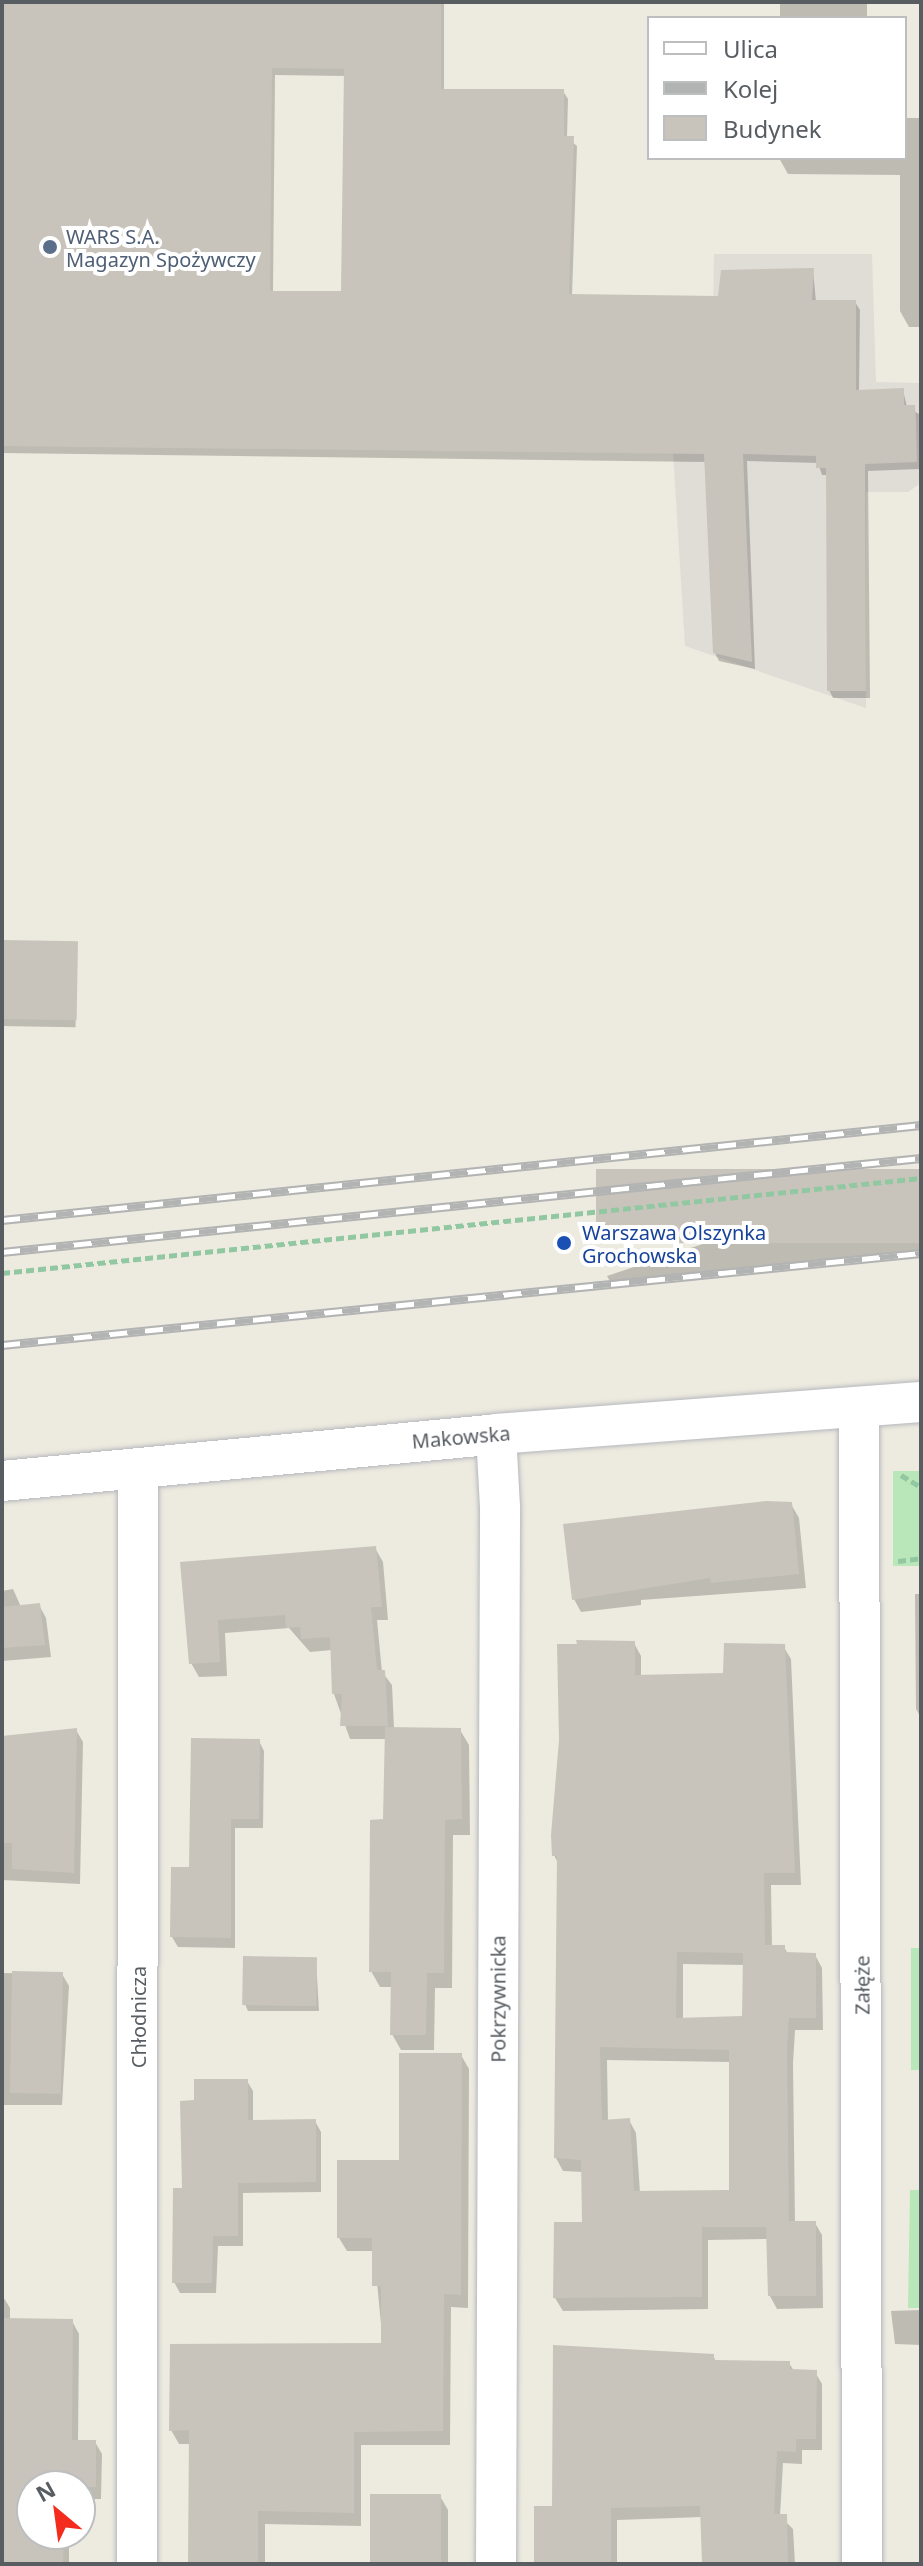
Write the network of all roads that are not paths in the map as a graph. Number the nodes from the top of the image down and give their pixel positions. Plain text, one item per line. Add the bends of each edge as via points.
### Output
1 (921, 1402) edge
2 (859, 1407) junction
3 (496, 1434) junction
4 (138, 1469) junction
5 (2, 1481) edge
6 (137, 2564) edge
7 (496, 2564) edge
8 (862, 2564) edge

1 - 2 street, Makowska
2 - 3 street, Makowska
2 - 8 street, Załęże
3 - 4 street, Makowska
3 - 7 street, Pokrzywnicka
4 - 5 street, Makowska
4 - 6 street, Chłodnicza

